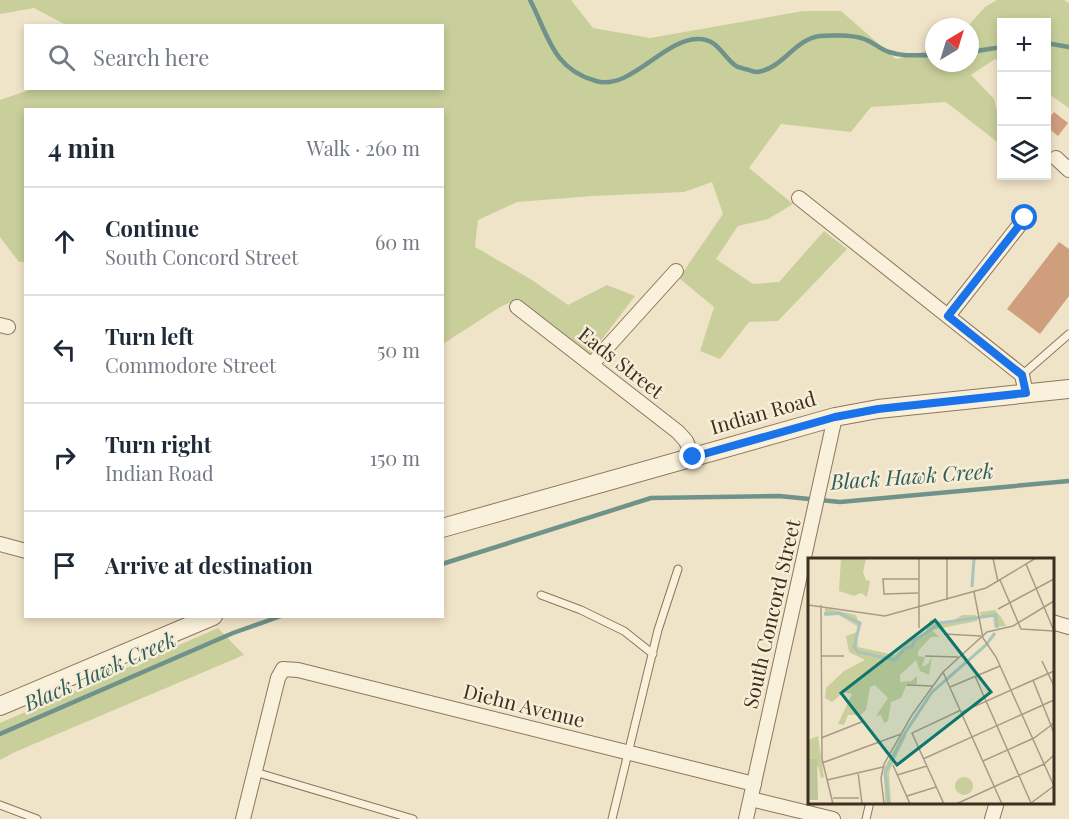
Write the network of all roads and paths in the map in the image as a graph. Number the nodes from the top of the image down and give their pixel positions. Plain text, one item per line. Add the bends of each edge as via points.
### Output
1 (1056, 158) dead end
2 (1069, 170) edge
3 (799, 198) dead end
4 (1025, 218) dead end
5 (676, 271) dead end
6 (517, 307) dead end
7 (948, 316) junction
8 (1069, 334) edge
9 (592, 364) junction
10 (1022, 375) junction
11 (1069, 389) edge
12 (1026, 393) junction
13 (835, 417) junction
14 (693, 457) junction
15 (444, 527) edge
16 (0, 544) edge
17 (24, 550) edge
18 (804, 556) junction
19 (811, 558) edge
20 (678, 569) dead end
21 (541, 595) dead end
22 (206, 618) edge
23 (1054, 622) edge
24 (1069, 627) edge
25 (652, 654) junction
26 (0, 706) edge
27 (628, 752) junction
28 (255, 772) junction
29 (754, 784) junction
30 (751, 799) junction
31 (870, 804) edge
32 (997, 804) edge
33 (0, 805) edge
34 (38, 819) edge
35 (243, 819) edge
36 (413, 819) edge
37 (612, 819) edge
38 (746, 819) edge
39 (833, 819) edge
40 (866, 819) edge
41 (993, 819) edge

1 - 2 street
3 - 7 street
4 - 7 street
5 - 9 street
6 - 9 street, Eads Street
7 - 10 street
8 - 10 lane
9 - 14 street, Eads Street via 678,432
10 - 12 street
11 - 12 street, Indian Road
12 - 13 street, Indian Road
13 - 14 street, Indian Road
13 - 18 street, South Concord Street
14 - 15 street, Indian Road
16 - 17 street
18 - 19 street
18 - 29 street, South Concord Street
20 - 25 lane
21 - 25 lane via 624,631
22 - 26 street
23 - 24 street
25 - 27 lane
27 - 28 street, Diehn Avenue via 284,669 278,678
27 - 29 street, Diehn Avenue
27 - 37 lane
28 - 35 street
28 - 36 lane
29 - 30 street, South Concord Street
30 - 38 street, South Concord Street
30 - 39 street
31 - 40 lane
32 - 41 street
33 - 34 lane

